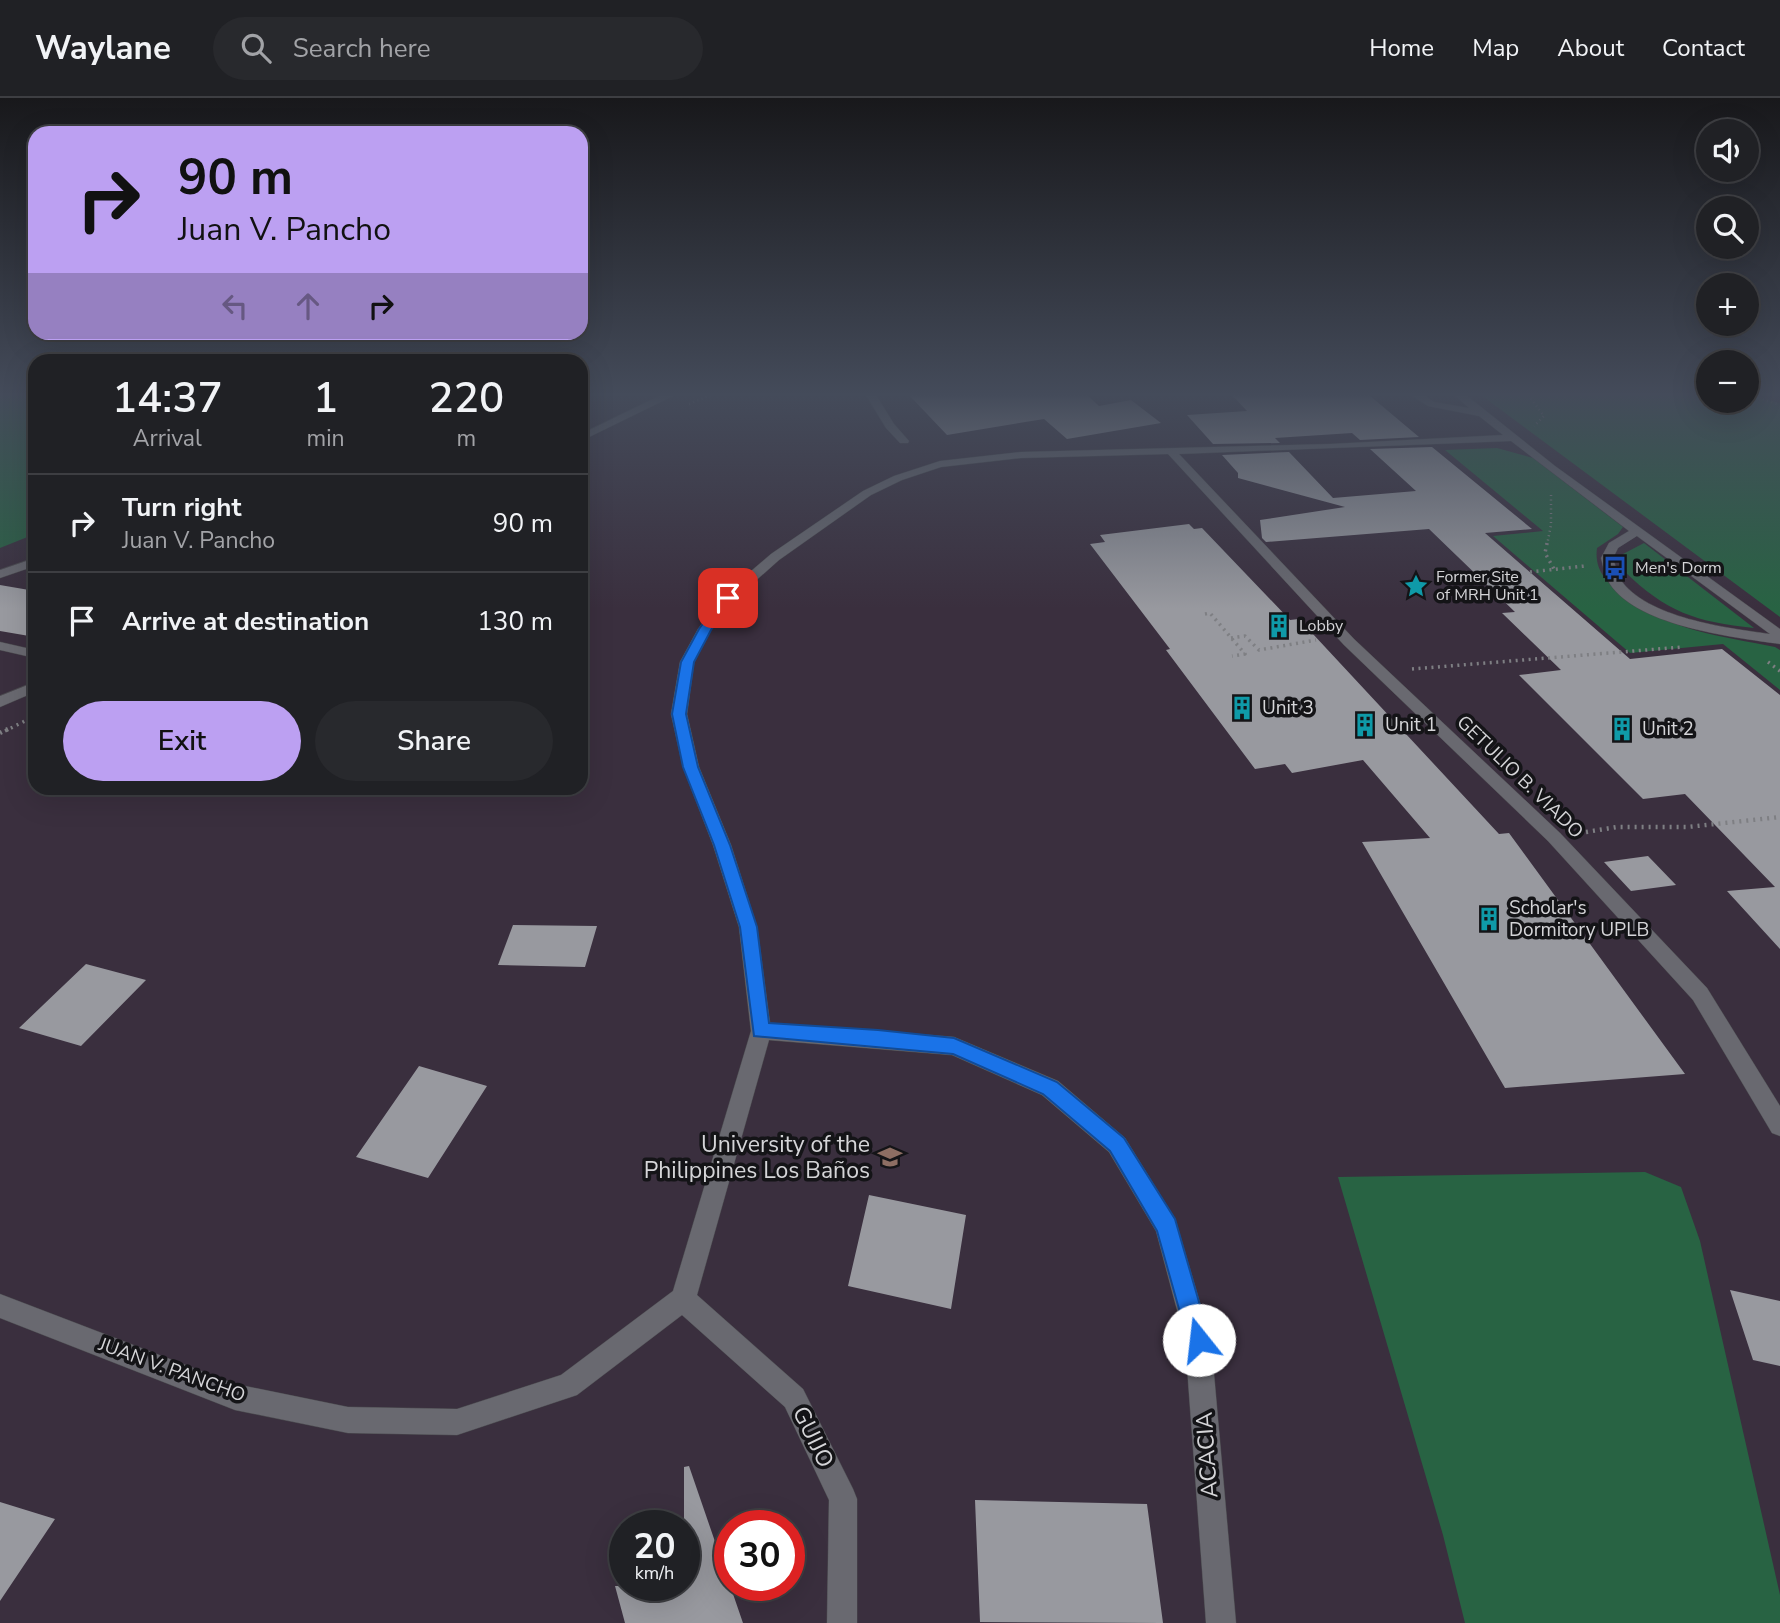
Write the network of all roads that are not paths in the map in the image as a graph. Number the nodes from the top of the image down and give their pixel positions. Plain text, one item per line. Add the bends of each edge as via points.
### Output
1 (934, 466) edge
2 (1184, 466) edge
3 (1549, 466) edge
4 (1639, 530) junction
5 (28, 564) edge
6 (0, 574) edge
7 (1780, 638) edge
8 (0, 646) edge
9 (28, 652) edge
10 (28, 689) edge
11 (0, 702) edge
12 (761, 1031) junction
13 (1780, 1125) edge
14 (683, 1299) junction
15 (0, 1306) edge
16 (842, 1623) edge
17 (1221, 1623) edge

1 - 12 street via 867,493 775,557 728,598 687,662 679,714 691,767 748,927
2 - 13 street, GETULIO B. VIADO via 1380,671 1554,837 1700,994
3 - 4 street
4 - 7 street
4 - 7 street via 1609,552 1607,564 1619,586 1651,608 1695,624
5 - 6 street
8 - 9 street
10 - 11 street
12 - 14 street
12 - 17 street, ACACIA via 954,1046 1050,1088 1117,1145 1167,1227 1199,1340
14 - 15 street, JUAN V. PANCHO via 568,1386 457,1422 348,1420 235,1397
14 - 16 street, GUIJO via 794,1398 843,1499

